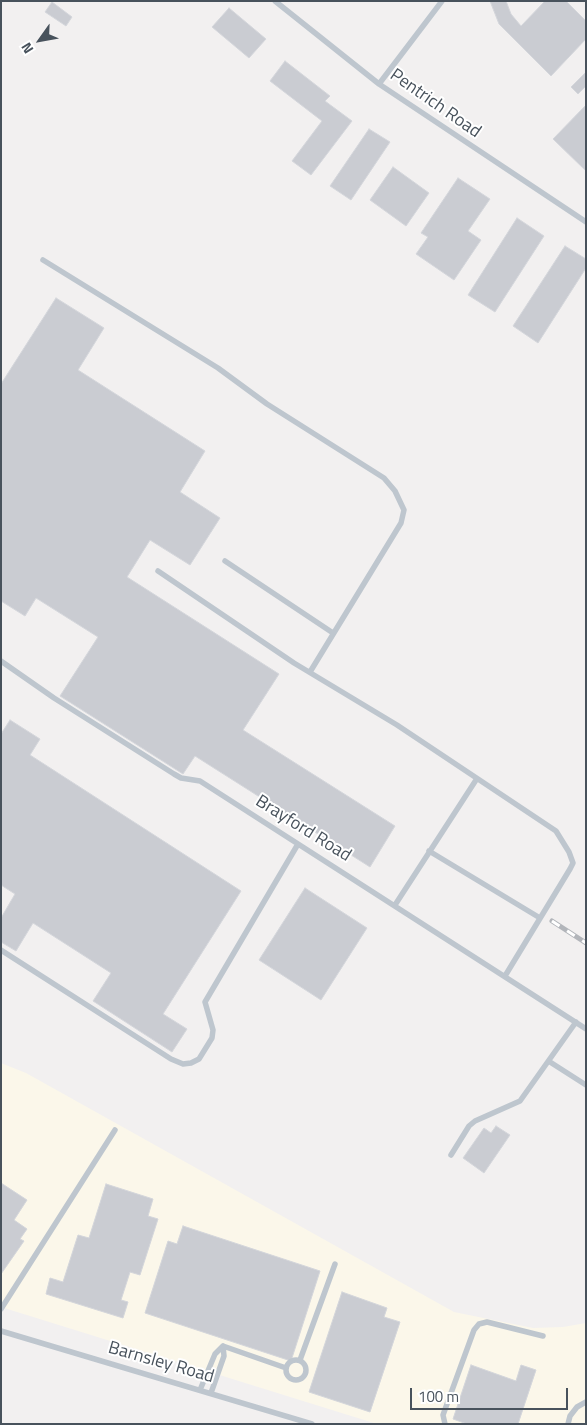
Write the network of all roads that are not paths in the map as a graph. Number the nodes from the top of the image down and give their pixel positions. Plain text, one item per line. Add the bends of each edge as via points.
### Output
1 (275, 1) edge
2 (442, 1) edge
3 (379, 84) junction
4 (586, 222) edge
5 (43, 260) dead end
6 (225, 561) dead end
7 (158, 571) dead end
8 (333, 633) junction
9 (1, 661) edge
10 (310, 672) junction
11 (476, 780) junction
12 (298, 844) junction
13 (429, 851) junction
14 (395, 905) junction
15 (540, 918) junction
16 (1, 950) edge
17 (505, 976) junction
18 (576, 1022) junction
19 (586, 1029) edge
20 (550, 1062) junction
21 (586, 1085) edge
22 (115, 1130) dead end
23 (451, 1155) dead end
24 (335, 1264) dead end
25 (1, 1309) edge
26 (1, 1331) edge
27 (542, 1336) dead end
28 (223, 1346) junction
29 (300, 1360) junction
30 (286, 1368) junction
31 (200, 1390) junction
32 (211, 1393) junction
33 (586, 1402) edge
34 (312, 1424) edge
35 (445, 1424) edge
36 (568, 1424) edge

1 - 3 lane, Pentrich Road
2 - 3 lane
3 - 4 lane, Pentrich Road
5 - 8 lane via 218,368 390,485 402,504 404,516
6 - 8 lane
7 - 10 lane
8 - 10 lane
9 - 12 lane, Brayford Road via 174,774 200,781
10 - 11 lane via 397,725
11 - 13 lane
11 - 15 lane via 556,831 567,846 572,863 570,869
12 - 14 lane, Brayford Road
12 - 16 lane via 205,1002 213,1030 212,1038 199,1059 191,1063 183,1064 171,1059
13 - 14 lane
13 - 15 lane
14 - 17 lane, Brayford Road
15 - 17 lane
17 - 18 lane, Brayford Road
18 - 19 lane, Brayford Road
18 - 20 lane
20 - 21 lane
20 - 23 lane via 520,1101 469,1126
22 - 25 lane
24 - 29 lane
26 - 31 lane, Barnsley Road
27 - 35 lane via 487,1322 479,1324 443,1415
28 - 30 lane
28 - 31 lane via 215,1354
28 - 32 lane via 224,1356
29 - 30 lane via 291,1361
29 - 30 lane via 307,1370 301,1379 290,1378
31 - 32 lane, Barnsley Road
32 - 34 lane, Barnsley Road
33 - 36 lane via 577,1407

